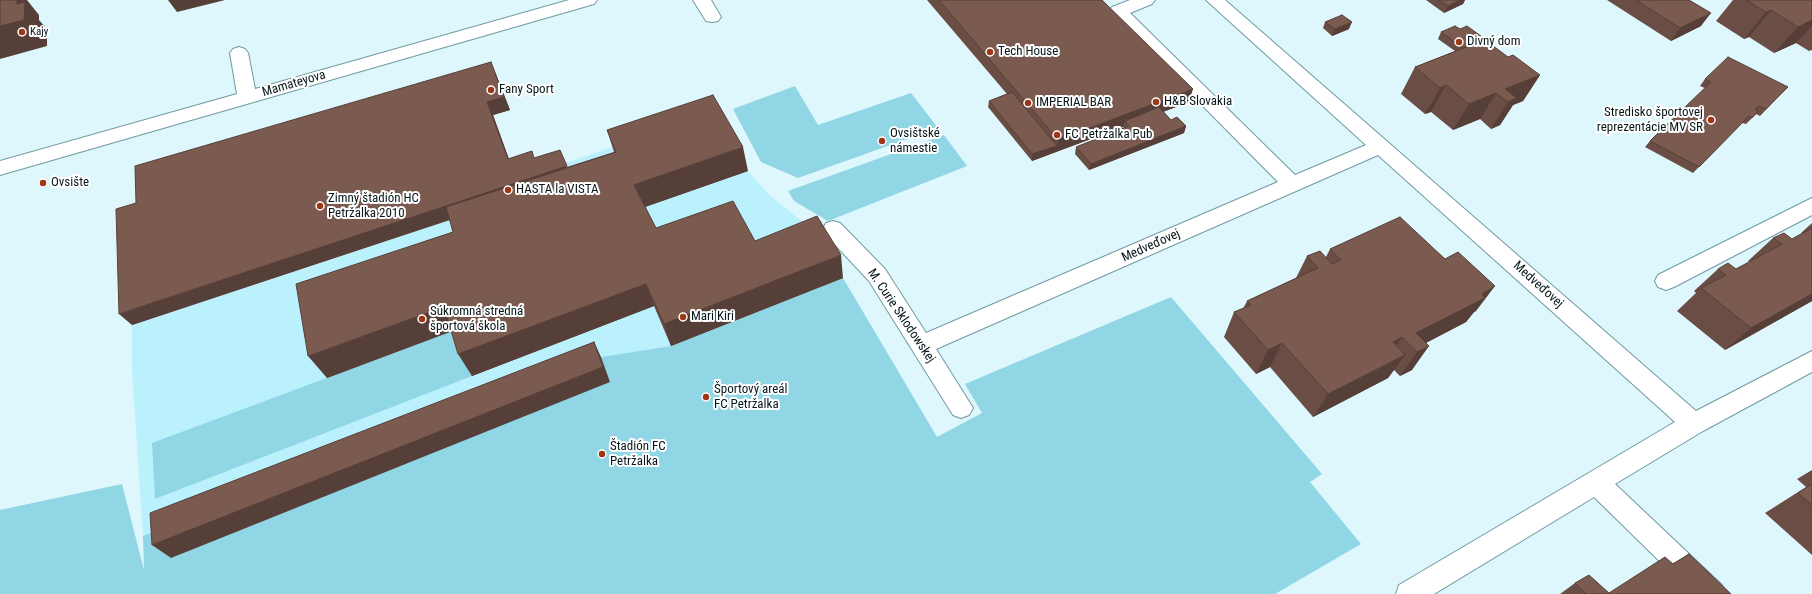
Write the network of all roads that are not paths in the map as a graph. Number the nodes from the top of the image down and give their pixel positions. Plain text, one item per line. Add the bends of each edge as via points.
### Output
1 (588, 0) edge
2 (702, 0) edge
3 (1146, 0) edge
4 (1215, 0) edge
5 (712, 17) dead end
6 (239, 53) dead end
7 (247, 97) junction
8 (1381, 146) junction
9 (0, 168) edge
10 (1292, 184) junction
11 (1812, 206) edge
12 (833, 229) dead end
13 (1666, 281) dead end
14 (922, 345) junction
15 (1812, 361) edge
16 (961, 408) dead end
17 (1694, 424) junction
18 (1596, 482) junction
19 (1409, 594) edge
20 (1712, 594) edge

1 - 7 street, Mamateyova
2 - 5 street
3 - 10 street via 1118,11
4 - 8 street, Medveďovej
6 - 7 street
7 - 9 street, Mamateyova
8 - 10 street, Medveďovej
8 - 17 street, Medveďovej
10 - 14 street, Medveďovej
11 - 13 street
12 - 14 street, M. Curie Sklodowskej via 877,275
14 - 16 street, M. Curie Sklodowskej
15 - 17 street
17 - 18 street
18 - 19 street
18 - 20 street

